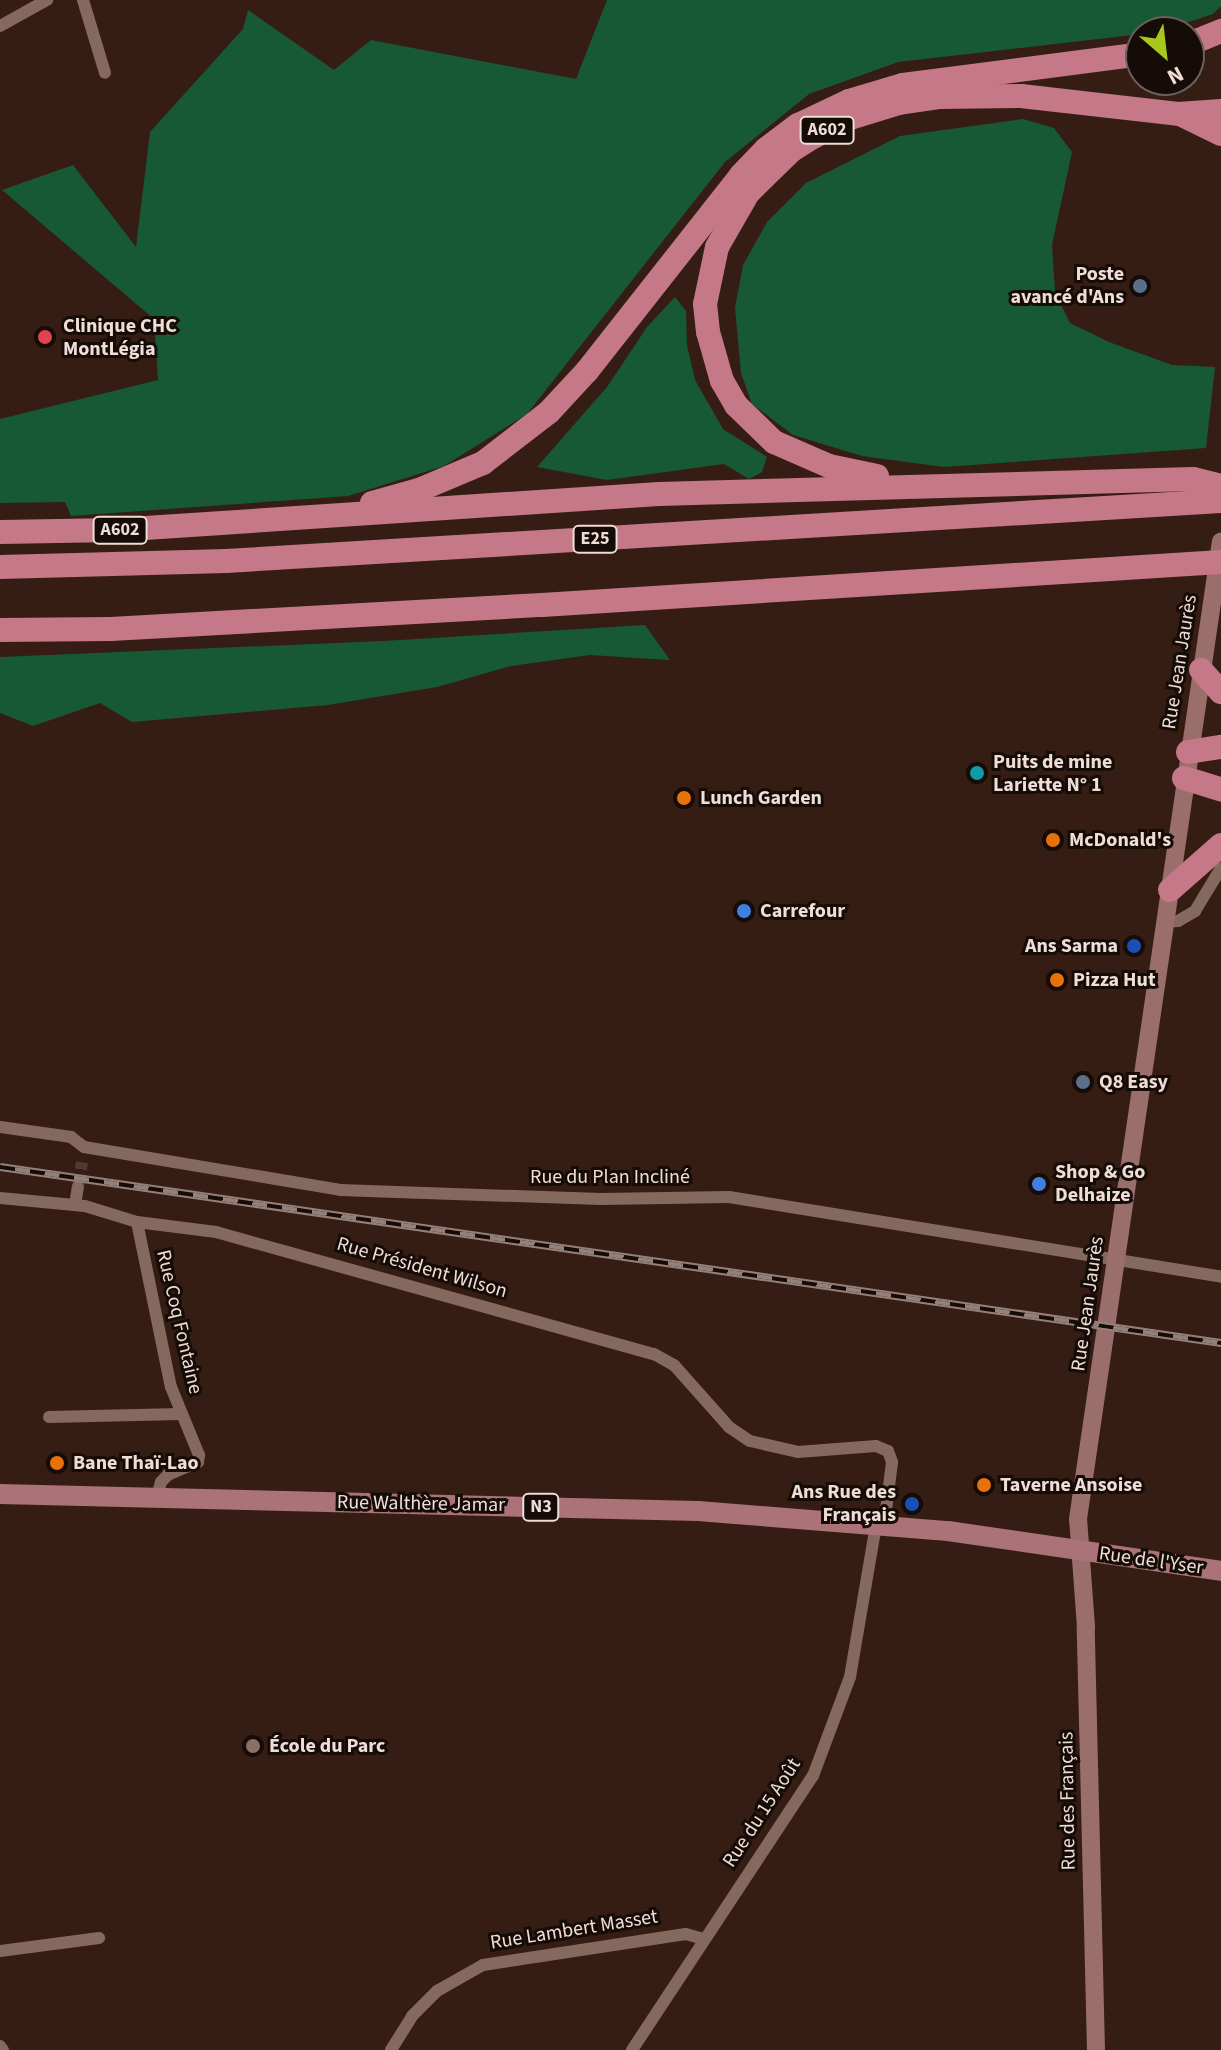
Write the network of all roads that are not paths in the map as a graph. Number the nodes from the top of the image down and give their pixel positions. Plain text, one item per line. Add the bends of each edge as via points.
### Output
1 (47, 0) edge
2 (83, 0) edge
3 (0, 26) edge
4 (1125, 56) edge
5 (105, 73) dead end
6 (1221, 111) edge
7 (1178, 114) junction
8 (1221, 134) edge
9 (963, 483) junction
10 (1221, 486) edge
11 (1221, 501) edge
12 (239, 522) junction
13 (0, 532) edge
14 (1221, 541) edge
15 (1221, 562) edge
16 (0, 567) edge
17 (0, 630) edge
18 (1201, 670) junction
19 (1221, 692) edge
20 (1221, 747) edge
21 (1188, 752) junction
22 (1184, 778) junction
23 (1221, 789) edge
24 (1221, 845) edge
25 (1221, 868) edge
26 (1170, 890) junction
27 (1165, 922) junction
28 (0, 1127) edge
29 (84, 1147) junction
30 (82, 1162) tunnel mouth
31 (78, 1187) tunnel mouth
32 (0, 1198) edge
33 (75, 1205) junction
34 (137, 1222) junction
35 (1116, 1268) junction
36 (1221, 1277) edge
37 (180, 1414) junction
38 (49, 1417) dead end
39 (0, 1494) edge
40 (156, 1499) junction
41 (880, 1525) junction
42 (1080, 1551) junction
43 (1221, 1571) edge
44 (99, 1938) dead end
45 (704, 1939) junction
46 (0, 1951) edge
47 (391, 2050) edge
48 (632, 2050) edge
49 (1096, 2050) edge

1 - 3 street
2 - 5 street
4 - 12 highway, A602 via 903,85 822,112 766,149 741,175 587,371 513,443 483,463 419,490 359,506
6 - 7 highway, A602
7 - 8 highway, A602
7 - 9 highway, A602 via 1021,96 899,103 850,118 792,150 748,193 728,224 717,247 705,304 708,332 722,381 755,426 774,442 829,466
9 - 10 highway, A602 via 1193,479
9 - 12 highway via 659,494
11 - 16 highway, E25 via 226,561
12 - 13 highway, A602
14 - 18 main road, Rue Jean Jaurès
15 - 17 highway via 271,620
18 - 19 highway
18 - 21 main road, Rue Jean Jaurès
20 - 21 highway
21 - 22 main road, Rue Jean Jaurès
22 - 23 highway
22 - 26 main road, Rue Jean Jaurès
24 - 26 highway
25 - 27 street via 1195,911
26 - 27 main road, Rue Jean Jaurès
27 - 35 main road, Rue Jean Jaurès
28 - 29 street, Rue du Plan Incliné via 71,1137
29 - 30 street
29 - 35 street, Rue du Plan Incliné via 340,1190 601,1199 729,1197
31 - 33 street
32 - 33 street, Rue Président Wilson
33 - 34 street, Rue Président Wilson
34 - 37 street, Rue Coq Fontaine
34 - 41 street, Rue Président Wilson via 232,1236 654,1354 674,1365 739,1435 766,1447 798,1452 876,1446 888,1451 892,1462
35 - 36 street, Rue du Plan Incliné
35 - 42 main road, Rue Jean Jaurès via 1078,1519
37 - 38 street
37 - 40 street, Rue Coq Fontaine via 198,1462 168,1475
39 - 40 main road, Rue Walthère Jamar / N3
40 - 41 main road, Rue Walthère Jamar / N3 via 682,1510
41 - 42 main road, Rue Walthère Jamar / N3
41 - 45 street, Rue du 15 Août via 850,1677 813,1776
42 - 43 main road, Rue de l'Yser / N3
42 - 49 main road, Rue des Français
44 - 46 street
45 - 47 street, Rue Lambert Masset via 686,1934 483,1965 437,1991 412,2016
45 - 48 street, Rue du 15 Août

